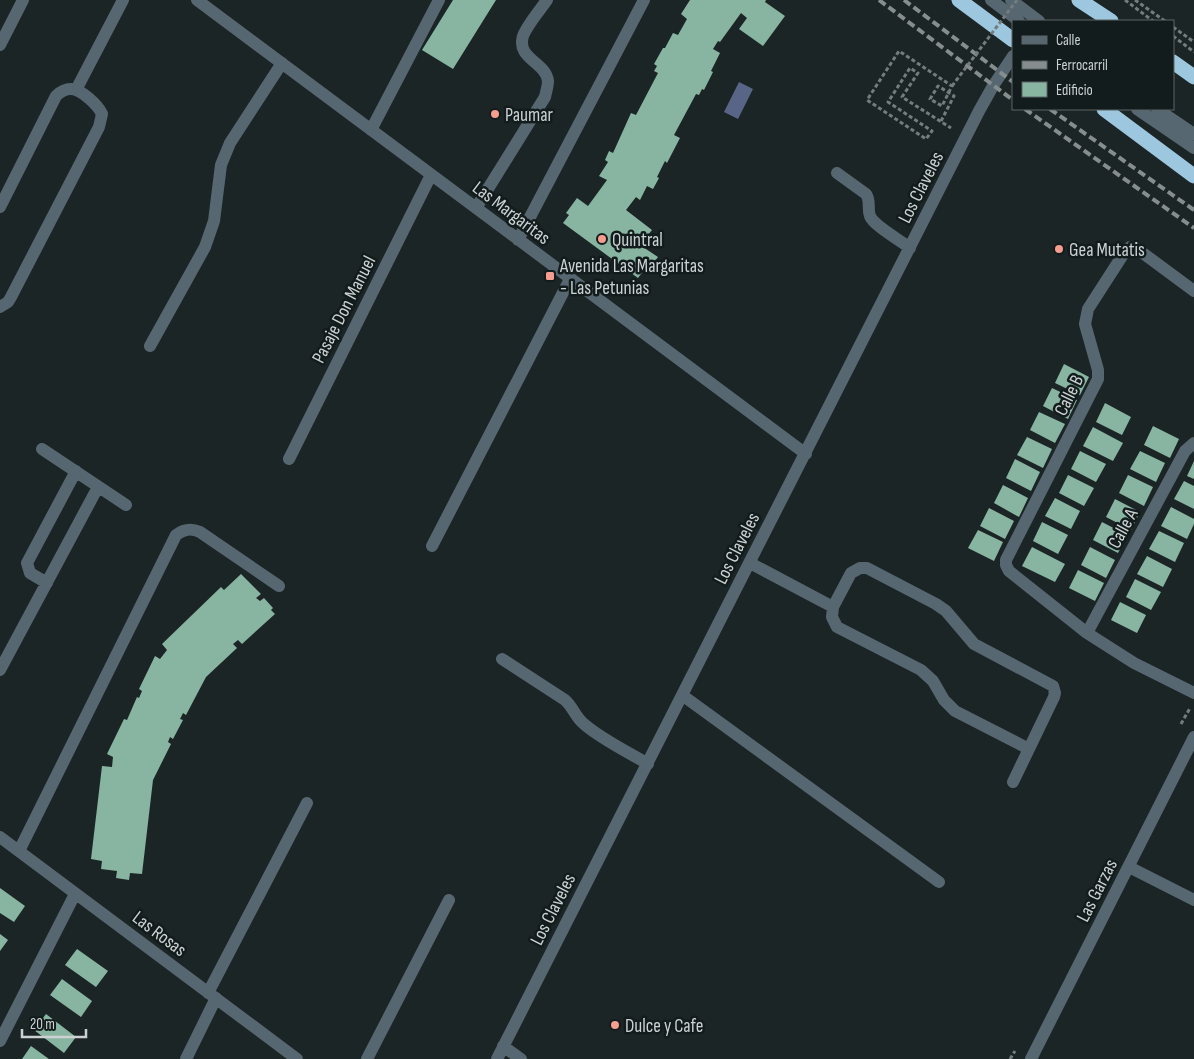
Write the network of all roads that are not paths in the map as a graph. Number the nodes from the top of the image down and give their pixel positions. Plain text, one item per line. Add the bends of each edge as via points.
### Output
1 (23, 0) edge
2 (123, 0) edge
3 (197, 0) edge
4 (439, 0) edge
5 (547, 0) edge
6 (644, 0) edge
7 (959, 0) edge
8 (991, 0) edge
9 (1011, 0) edge
10 (1080, 0) edge
11 (1019, 20) edge
12 (1038, 20) edge
13 (1110, 20) edge
14 (1012, 39) edge
15 (0, 45) edge
16 (1012, 58) edge
17 (282, 63) junction
18 (1174, 63) edge
19 (1194, 77) edge
20 (76, 90) junction
21 (1105, 110) edge
22 (1138, 110) edge
23 (1158, 110) edge
24 (371, 130) junction
25 (1194, 134) edge
26 (1194, 148) edge
27 (837, 173) dead end
28 (431, 175) junction
29 (1194, 176) edge
30 (0, 206) edge
31 (476, 208) junction
32 (518, 240) junction
33 (910, 248) junction
34 (570, 279) junction
35 (1194, 291) edge
36 (0, 307) edge
37 (150, 346) dead end
38 (1194, 443) edge
39 (42, 449) dead end
40 (806, 454) junction
41 (288, 459) dead end
42 (76, 471) junction
43 (98, 487) junction
44 (126, 505) dead end
45 (432, 546) dead end
46 (750, 563) junction
47 (46, 583) junction
48 (279, 586) dead end
49 (833, 607) junction
50 (1087, 633) junction
51 (502, 659) dead end
52 (0, 670) edge
53 (1194, 693) edge
54 (682, 695) junction
55 (1194, 737) edge
56 (1029, 749) junction
57 (648, 764) junction
58 (1013, 782) dead end
59 (307, 803) dead end
60 (0, 837) edge
61 (19, 851) junction
62 (1128, 867) junction
63 (939, 882) dead end
64 (75, 894) junction
65 (449, 900) dead end
66 (1194, 900) edge
67 (212, 995) junction
68 (0, 1041) edge
69 (503, 1046) junction
70 (186, 1059) edge
71 (297, 1059) edge
72 (367, 1059) edge
73 (497, 1059) edge
74 (521, 1059) edge
75 (1031, 1059) edge

1 - 15 street
2 - 20 street
3 - 17 street, Las Margaritas
4 - 24 street
5 - 31 street via 524,35 522,46 548,81 545,97
6 - 32 street
7 - 14 highway
8 - 11 street
9 - 12 street
10 - 13 highway
16 - 33 street, Los Claveles via 984,103
17 - 24 street, Las Margaritas
17 - 37 street via 230,143 221,166 214,221 208,240
18 - 19 highway
20 - 30 street via 65,90 56,96
20 - 36 street via 96,104 102,120 12,297
21 - 29 highway
22 - 26 street
23 - 25 street
24 - 28 street, Las Margaritas
27 - 33 street via 869,198 869,214 873,221
28 - 31 street, Las Margaritas
28 - 41 street, Pasaje Don Manuel
31 - 32 street, Las Margaritas
32 - 34 street, Las Margaritas
33 - 40 street, Los Claveles
34 - 40 street, Las Margaritas
34 - 45 street
35 - 50 street, Calle B via 1136,248 1126,250 1088,310 1085,324 1098,379 1006,560 1009,571
38 - 50 street, Calle A via 1185,451
39 - 42 street
40 - 46 street, Los Claveles
42 - 43 street
42 - 47 street via 27,563 30,573
43 - 44 street
43 - 47 street
46 - 49 street
46 - 54 street, Los Claveles
47 - 52 street
48 - 61 street via 196,530 185,530 176,535
49 - 56 street via 832,617 838,627 921,670 955,711
49 - 56 street via 851,573 860,568 873,571 946,611 974,644 1053,686 1054,697
50 - 53 street via 1134,663
51 - 57 street via 565,700 589,728
54 - 57 street, Los Claveles
54 - 63 street
55 - 62 street, Las Garzas
56 - 58 street
57 - 69 street, Los Claveles
59 - 67 street
60 - 61 street, Las Rosas
61 - 64 street, Las Rosas
62 - 66 street
62 - 75 street, Las Garzas
64 - 67 street, Las Rosas
64 - 68 street
65 - 72 street
67 - 70 street
67 - 71 street, Las Rosas
69 - 73 street, Los Claveles
69 - 74 street

